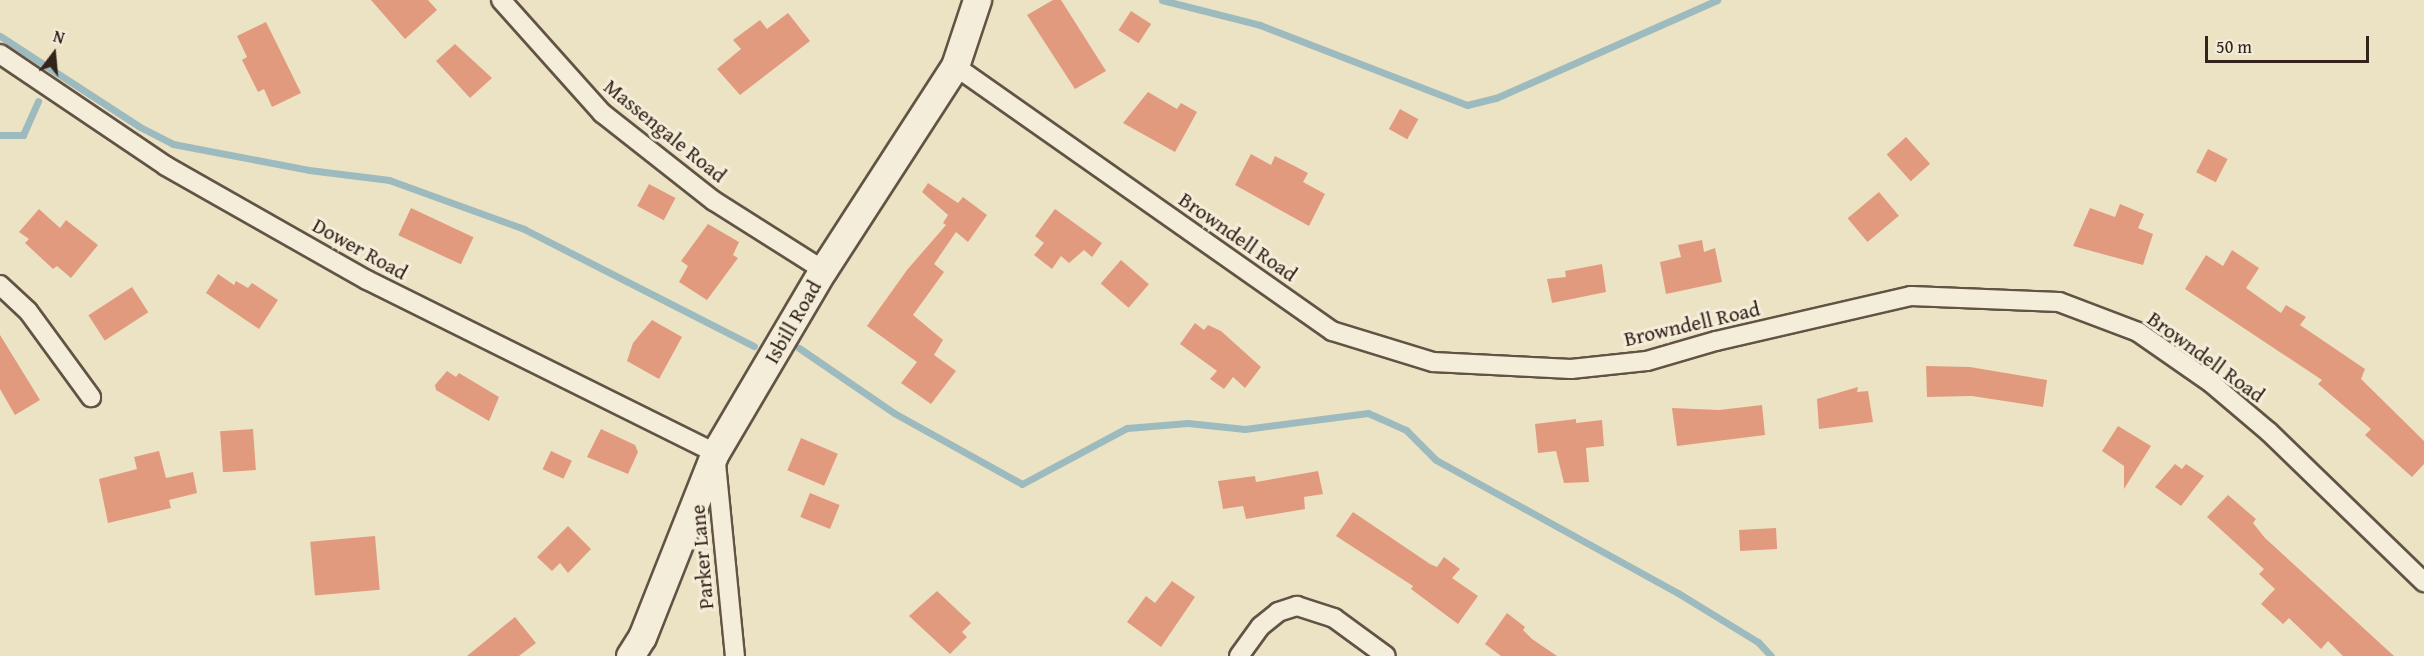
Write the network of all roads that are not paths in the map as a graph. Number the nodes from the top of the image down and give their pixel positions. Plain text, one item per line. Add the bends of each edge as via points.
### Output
1 (501, 0) edge
2 (976, 0) edge
3 (0, 54) edge
4 (955, 66) junction
5 (823, 270) junction
6 (0, 285) edge
7 (91, 397) dead end
8 (715, 453) junction
9 (2424, 582) edge
10 (630, 656) edge
11 (735, 656) edge
12 (1239, 656) edge
13 (1386, 656) edge

1 - 5 street, Massengale Road via 602,113 714,201
2 - 4 street, Isbill Road
3 - 8 street, Dower Road via 166,166 367,280
4 - 5 street, Isbill Road
4 - 9 street, Browndell Road via 1332,330 1433,362 1571,369 1647,362 1716,341 1911,296 2060,302 2138,332 2211,383 2269,432
5 - 8 street, Isbill Road
6 - 7 street via 28,311
8 - 10 street, Isbill Road via 642,637
8 - 11 street, Parker Lane
12 - 13 street via 1261,626 1278,612 1298,606 1334,618

